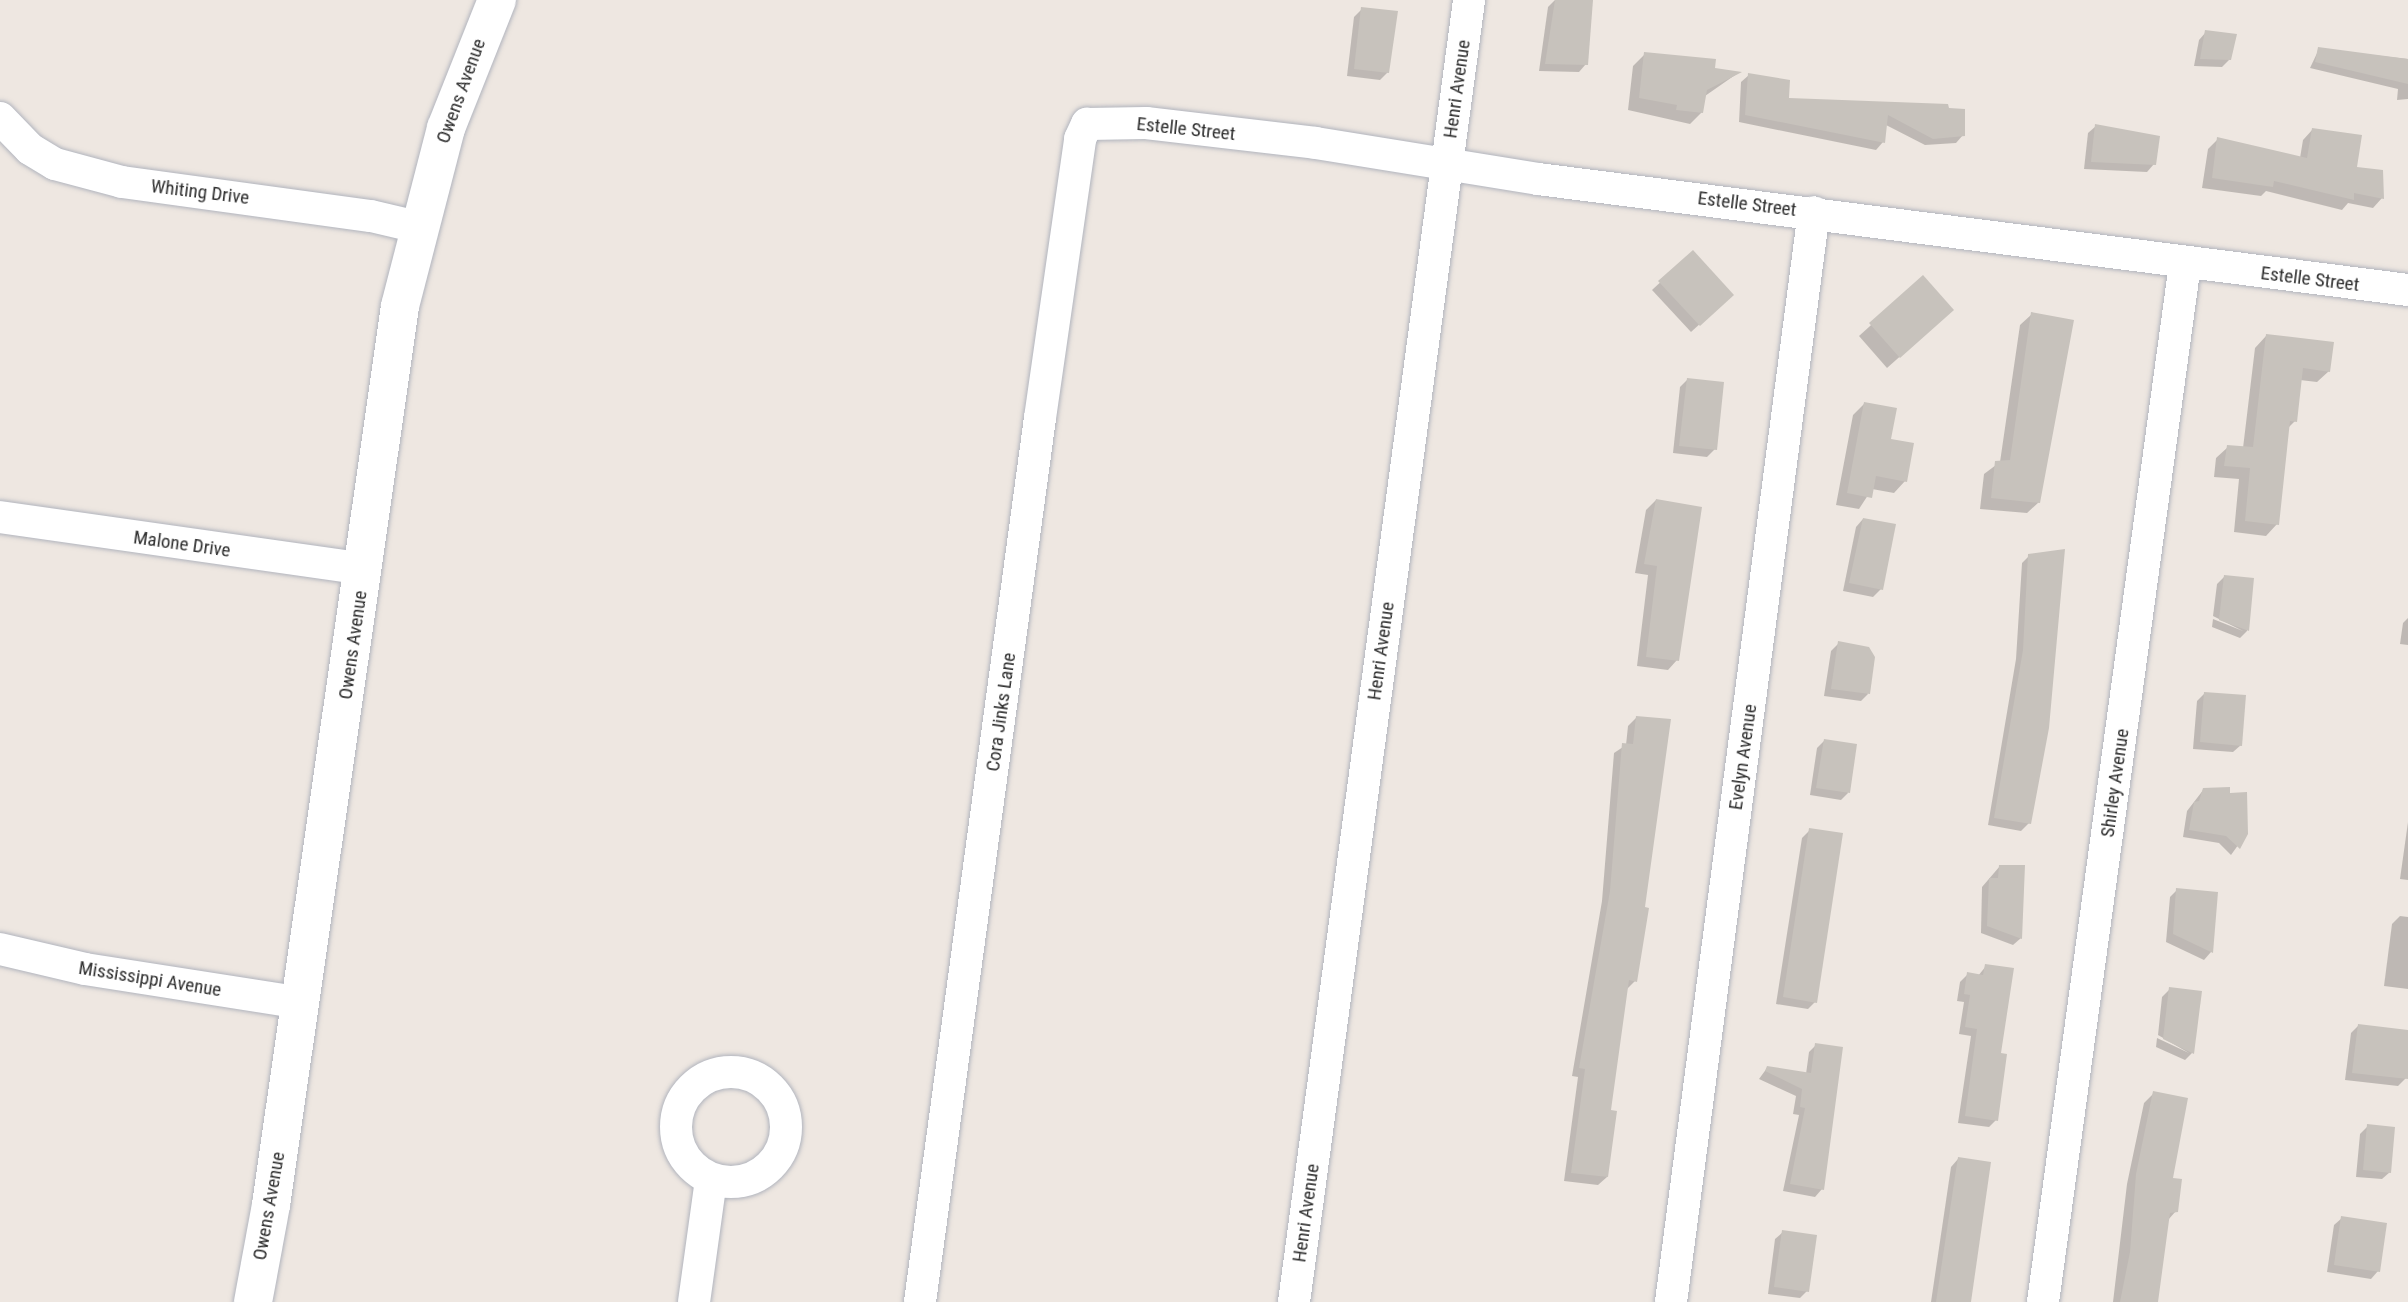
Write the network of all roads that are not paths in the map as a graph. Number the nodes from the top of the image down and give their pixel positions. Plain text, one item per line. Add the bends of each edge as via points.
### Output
1 (497, 0) edge
2 (1469, 0) edge
3 (0, 118) edge
4 (1087, 124) joint
5 (1447, 164) junction
6 (1814, 212) junction
7 (418, 227) junction
8 (2185, 264) junction
9 (2408, 290) edge
10 (0, 517) edge
11 (364, 569) junction
12 (0, 948) edge
13 (301, 1003) junction
14 (711, 1179) dead end
15 (253, 1302) edge
16 (694, 1302) edge
17 (920, 1302) edge
18 (1294, 1302) edge
19 (1671, 1302) edge
20 (2043, 1302) edge

1 - 7 street, Owens Avenue via 446,128
2 - 5 street, Henri Avenue
3 - 7 street, Whiting Drive via 30,149 55,164 122,182 371,216
4 - 5 street, Estelle Street via 1146,123
4 - 17 street, Cora Jinks Lane via 1080,139 1040,418
5 - 6 street, Estelle Street
5 - 18 street, Henri Avenue
6 - 8 street, Estelle Street
6 - 19 street, Evelyn Avenue
7 - 11 street, Owens Avenue via 400,306
8 - 9 street, Estelle Street
8 - 20 street, Shirley Avenue
10 - 11 street, Malone Drive
11 - 13 street, Owens Avenue
12 - 13 street, Mississippi Avenue via 85,969
13 - 15 street, Owens Avenue
14 - 16 street

